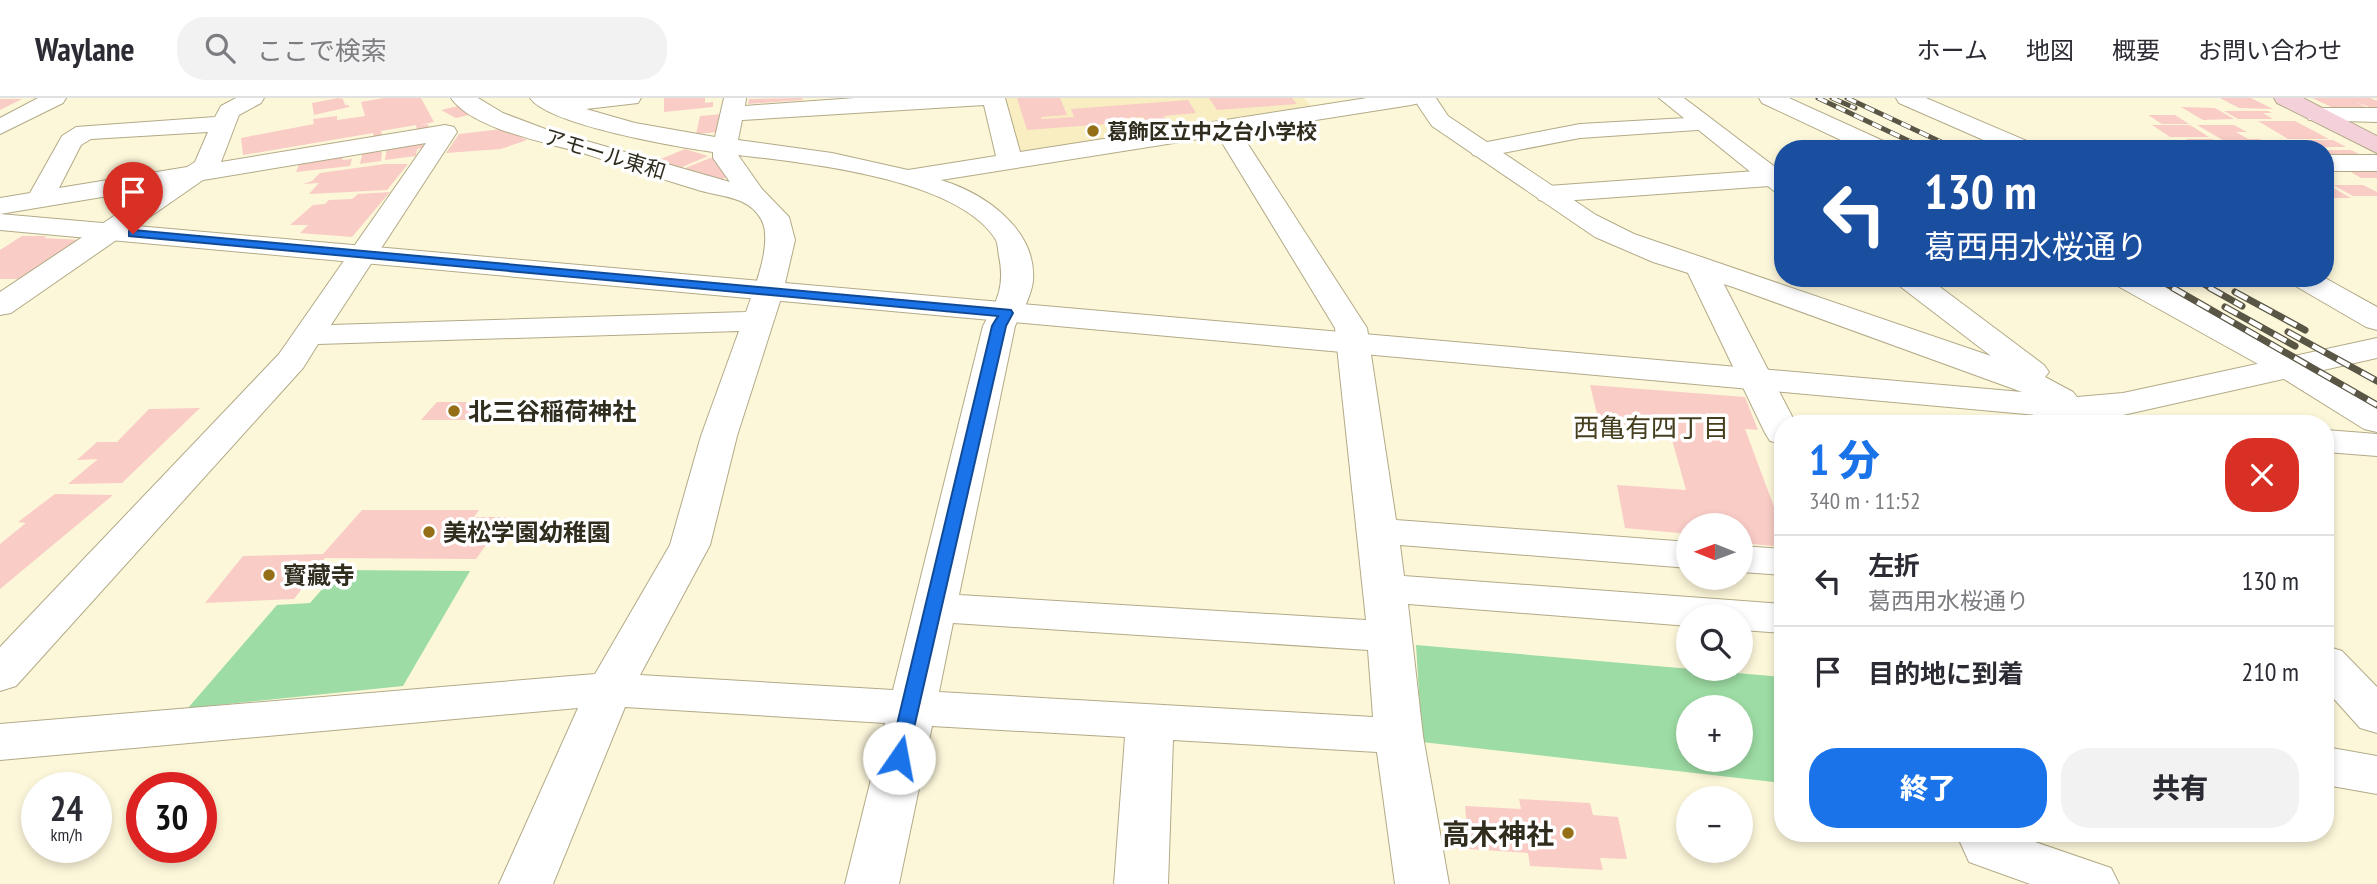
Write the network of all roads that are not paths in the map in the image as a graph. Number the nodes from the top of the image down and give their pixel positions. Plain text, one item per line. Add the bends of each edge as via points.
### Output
1 (55, 98) edge
2 (253, 98) edge
3 (462, 98) edge
4 (630, 98) edge
5 (988, 98) edge
6 (994, 98) edge
7 (1411, 98) edge
8 (1424, 98) edge
9 (1670, 98) edge
10 (1770, 98) edge
11 (1907, 98) edge
12 (2285, 98) edge
13 (548, 101) edge
14 (866, 102) edge
15 (2317, 115) junction
16 (2377, 115) edge
17 (495, 118) junction
18 (730, 119) edge
19 (224, 124) junction
20 (1704, 124) junction
21 (0, 127) edge
22 (1225, 127) junction
23 (445, 132) junction
24 (1861, 140) edge
25 (2004, 140) edge
26 (2377, 146) edge
27 (1482, 150) junction
28 (1010, 160) junction
29 (2334, 163) edge
30 (2377, 163) edge
31 (196, 173) junction
32 (1774, 176) edge
33 (911, 177) junction
34 (1774, 180) edge
35 (1548, 194) junction
36 (753, 195) junction
37 (40, 199) junction
38 (2, 219) edge
39 (109, 232) junction
40 (365, 255) junction
41 (1702, 269) junction
42 (1920, 287) edge
43 (2141, 287) edge
44 (2319, 287) edge
45 (0, 306) edge
46 (763, 306) junction
47 (1006, 313) junction
48 (2377, 320) edge
49 (311, 335) junction
50 (1354, 344) junction
51 (2377, 348) edge
52 (2288, 367) junction
53 (1757, 380) junction
54 (1774, 415) edge
55 (2080, 415) edge
56 (2087, 415) edge
57 (2088, 415) edge
58 (2092, 415) edge
59 (2377, 421) edge
60 (2334, 442) edge
61 (2377, 445) edge
62 (1377, 531) junction
63 (1676, 554) edge
64 (1754, 560) edge
65 (1774, 561) edge
66 (1385, 589) junction
67 (935, 608) junction
68 (1774, 618) edge
69 (1390, 636) junction
70 (2334, 670) edge
71 (0, 676) edge
72 (609, 690) junction
73 (910, 707) junction
74 (2377, 716) edge
75 (1150, 723) junction
76 (1399, 736) junction
77 (0, 742) edge
78 (2334, 767) edge
79 (2377, 775) edge
80 (1986, 842) edge
81 (1430, 883) edge
82 (526, 884) edge
83 (872, 884) edge
84 (1141, 884) edge
85 (2092, 884) edge

1 - 21 street
2 - 19 street via 229,111
3 - 17 street, アモール東和
4 - 13 street
5 - 14 street
6 - 28 street
7 - 22 street
8 - 27 street via 1440,121
9 - 20 street
10 - 24 street
11 - 25 street
12 - 15 main road
13 - 18 street via 640,132
14 - 18 street
15 - 16 street
15 - 26 main road
17 - 23 street
17 - 36 street, アモール東和 via 708,186
18 - 33 street
18 - 36 street via 726,158
19 - 31 street via 206,166
19 - 37 street via 85,132 71,141
20 - 27 street via 1580,131
20 - 32 street
22 - 28 street
22 - 50 street via 1351,328
23 - 31 street
23 - 40 street
27 - 35 street
28 - 33 street
29 - 30 street
31 - 37 street
31 - 39 street
33 - 47 street via 976,204 1012,241 1018,277
34 - 35 street
35 - 41 street via 1610,234
36 - 46 street via 775,217 781,240
37 - 38 street
38 - 39 street
39 - 40 street
39 - 45 street
40 - 46 street
40 - 49 street
41 - 53 street
41 - 56 street via 2020,378
42 - 57 street
43 - 52 street
44 - 48 street
46 - 47 street
46 - 49 street
46 - 72 street via 719,436 690,545
47 - 50 street
47 - 67 street via 999,326
49 - 71 street
50 - 53 street
50 - 62 street
51 - 52 street
52 - 58 street
52 - 59 street
53 - 54 street
53 - 55 street
60 - 61 street
62 - 63 street
62 - 66 street
64 - 65 street
66 - 68 street
66 - 69 street
67 - 69 street
67 - 73 street
69 - 76 street
70 - 74 street
72 - 73 street
72 - 77 street
72 - 82 street
73 - 75 street
73 - 83 street
75 - 76 street
75 - 84 street
76 - 81 street
78 - 79 street
80 - 85 street via 1988,847

